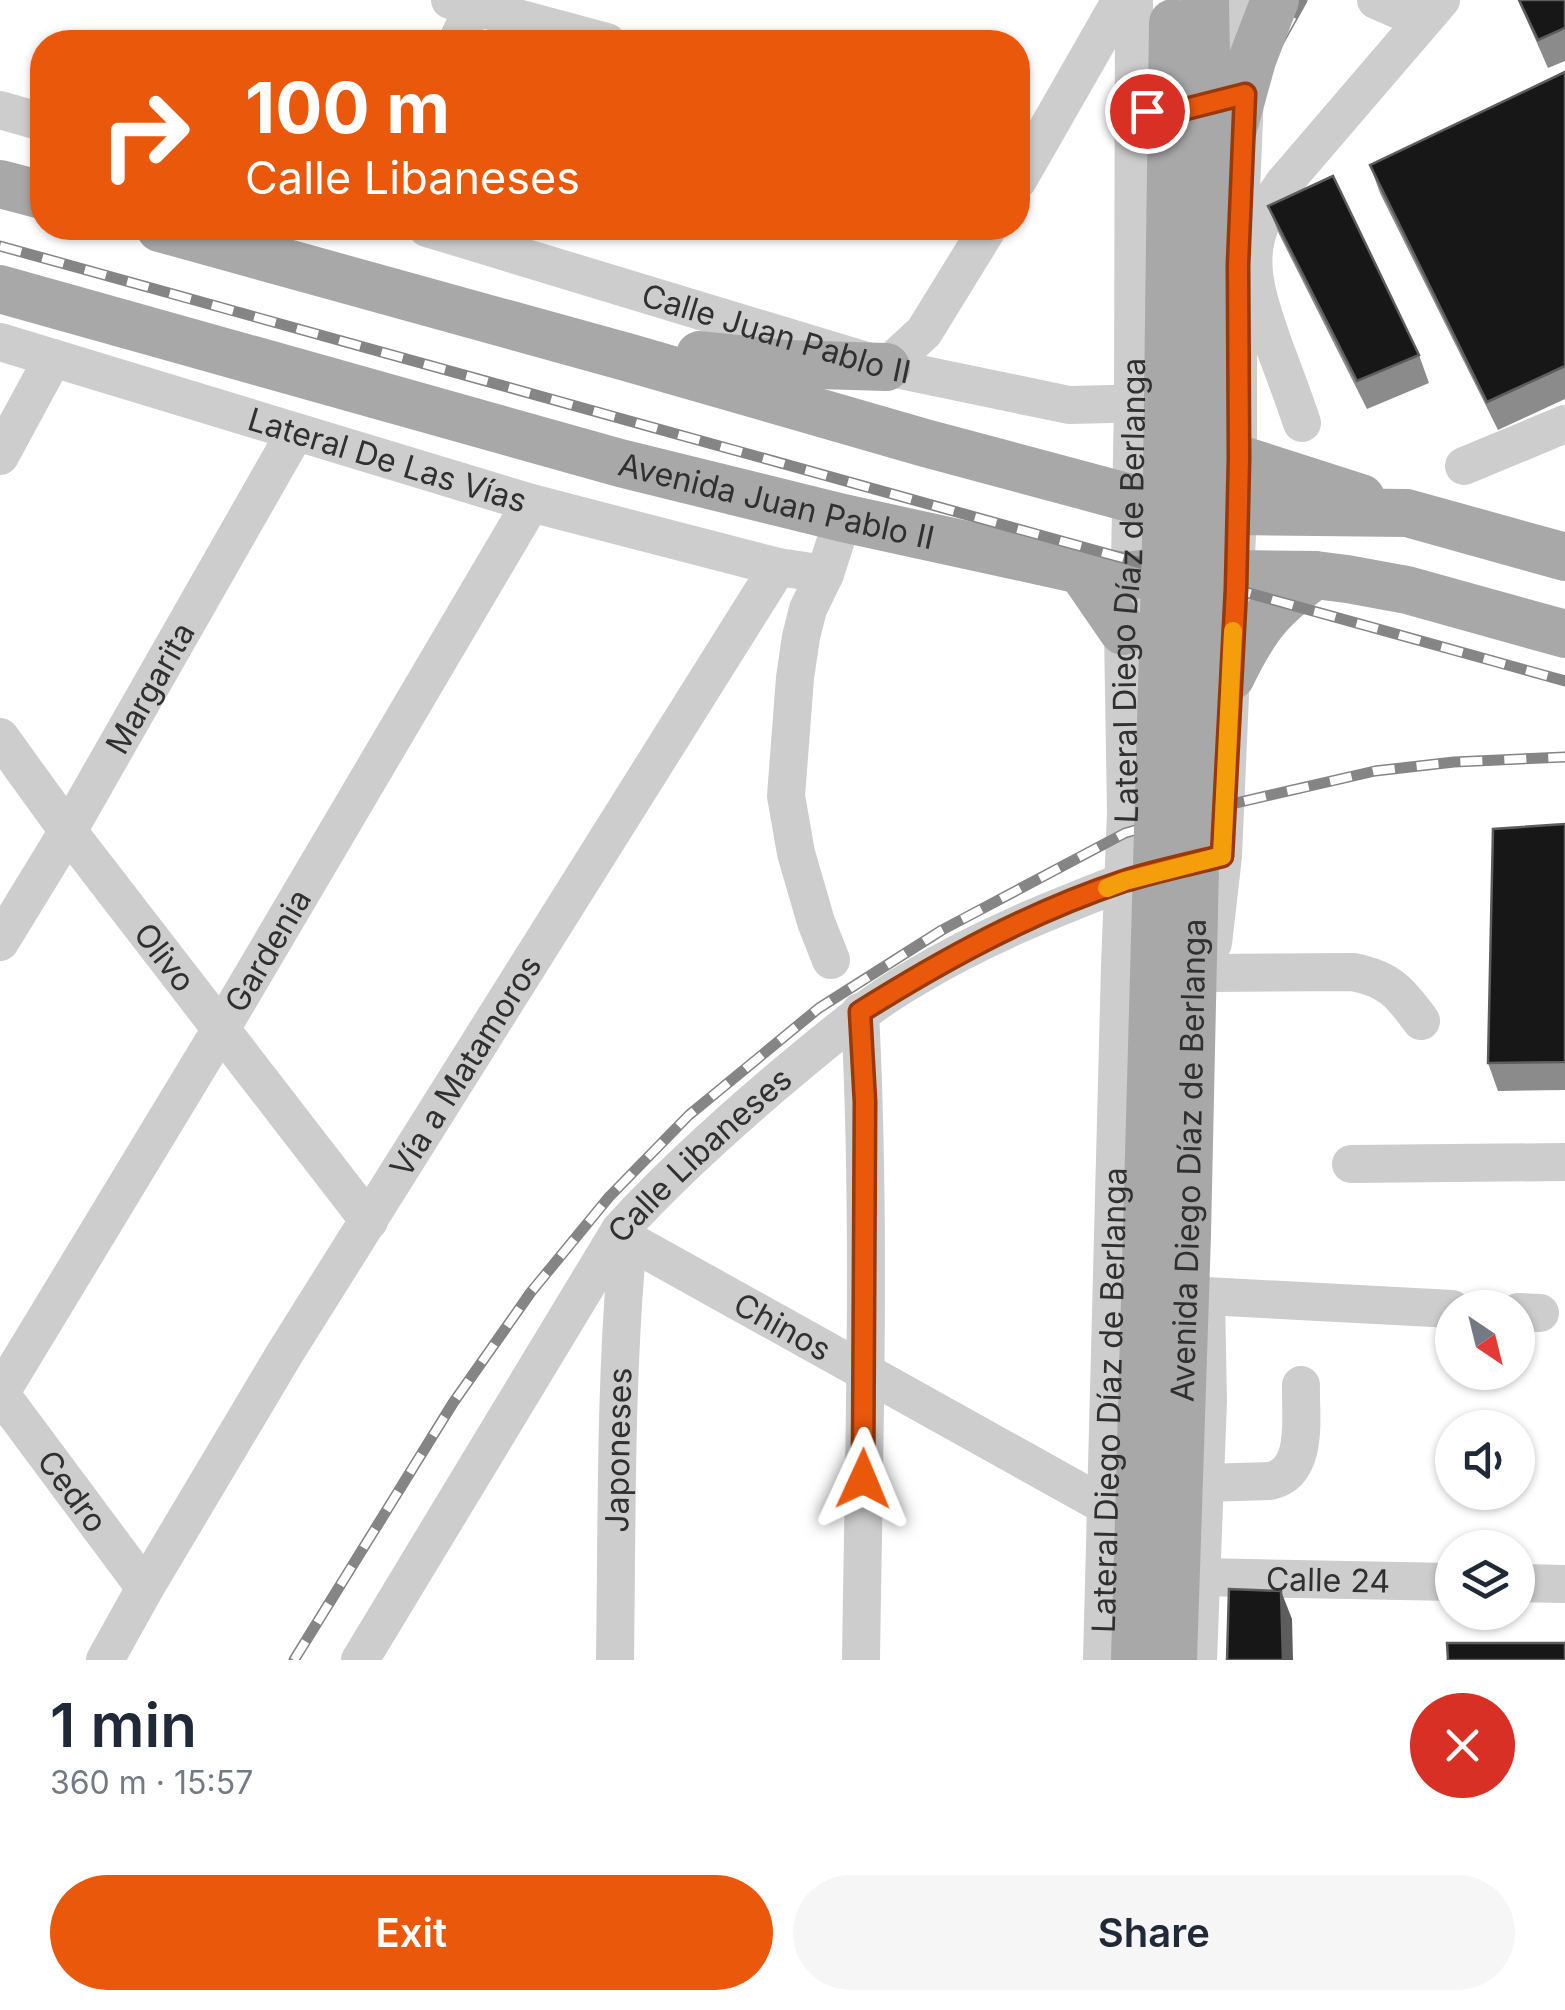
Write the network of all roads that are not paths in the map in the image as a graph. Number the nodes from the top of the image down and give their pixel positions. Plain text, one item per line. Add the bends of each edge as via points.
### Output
1 (1121, 0) edge
2 (1134, 0) edge
3 (1172, 0) edge
4 (1204, 0) edge
5 (1236, 0) edge
6 (1275, 0) edge
7 (1376, 0) edge
8 (467, 2) edge
9 (1435, 7) edge
10 (460, 30) edge
11 (564, 30) edge
12 (1245, 94) junction
13 (0, 110) edge
14 (1134, 112) junction
15 (30, 119) edge
16 (1030, 154) edge
17 (1176, 163) dead end
18 (0, 184) edge
19 (30, 193) edge
20 (1209, 218) junction
21 (203, 240) edge
22 (467, 240) edge
23 (981, 240) edge
24 (1134, 264) junction
25 (1176, 265) junction
26 (1238, 265) junction
27 (0, 289) edge
28 (0, 342) edge
29 (54, 358) junction
30 (630, 358) junction
31 (886, 367) junction
32 (1133, 403) junction
33 (1239, 406) junction
34 (1175, 418) junction
35 (1302, 423) dead end
36 (1565, 424) edge
37 (295, 433) junction
38 (0, 456) edge
39 (1239, 459) junction
40 (1464, 466) dead end
41 (1130, 498) junction
42 (531, 503) junction
43 (1238, 511) junction
44 (1408, 514) junction
45 (844, 518) junction
46 (1565, 557) edge
47 (778, 568) junction
48 (1082, 570) junction
49 (1148, 573) junction
50 (825, 574) junction
51 (1236, 574) junction
52 (1315, 575) junction
53 (1123, 631) junction
54 (1565, 634) edge
55 (1231, 676) junction
56 (0, 736) edge
57 (68, 831) junction
58 (1222, 856) junction
59 (1125, 881) junction
60 (0, 942) edge
61 (1212, 959) junction
62 (831, 960) dead end
63 (1120, 966) junction
64 (860, 1012) junction
65 (1421, 1021) dead end
66 (221, 1029) junction
67 (1565, 1162) edge
68 (1351, 1164) dead end
69 (369, 1220) junction
70 (624, 1235) junction
71 (1206, 1296) junction
72 (1435, 1308) edge
73 (865, 1371) junction
74 (1300, 1386) dead end
75 (0, 1394) edge
76 (1204, 1483) junction
77 (1104, 1505) junction
78 (1200, 1577) junction
79 (1435, 1582) edge
80 (1535, 1583) edge
81 (1565, 1584) edge
82 (145, 1588) junction
83 (105, 1660) edge
84 (360, 1660) edge
85 (615, 1660) edge
86 (861, 1660) edge
87 (1102, 1660) edge
88 (1135, 1660) edge
89 (1173, 1660) edge
90 (1198, 1660) edge

1 - 16 street
2 - 14 street, Lateral Diego Díaz de Berlanga
3 - 88 main road, Avenida Diego Díaz de Berlanga, bridge via 1166,542
4 - 20 main road, Avenida Diego Díaz de Berlanga, bridge
5 - 12 street
6 - 20 main road, bridge
7 - 9 street
8 - 10 street
8 - 11 street
9 - 35 street via 1284,183 1259,225 1252,274
12 - 14 street via 1182,110
12 - 26 street
13 - 15 street
14 - 24 street, Lateral Diego Díaz de Berlanga
17 - 25 street
18 - 19 main road
20 - 89 main road, Avenida Diego Díaz de Berlanga, bridge
21 - 30 main road
22 - 31 street, Calle Juan Pablo II
23 - 31 street via 924,332
24 - 25 street
24 - 32 street, Lateral Diego Díaz de Berlanga
25 - 26 street
25 - 34 street
26 - 33 street
27 - 45 main road, Avenida Juan Pablo II via 620,464
28 - 29 street, Lateral De Las Vías
29 - 37 street, Lateral De Las Vías
29 - 38 street
30 - 31 main road via 682,353
30 - 41 main road
31 - 32 street, Calle Juan Pablo II via 1068,404
32 - 34 street, Calle Juan Pablo II
32 - 41 street, Lateral Diego Díaz de Berlanga
33 - 34 street, Calle Juan Pablo II
33 - 39 street
36 - 40 street
37 - 42 street, Lateral De Las Vías
37 - 57 street, Margarita
39 - 43 street
39 - 44 main road
41 - 43 main road
41 - 49 main road
42 - 47 street, Lateral De Las Vías
42 - 66 street, Gardenia
43 - 44 main road
43 - 51 street
44 - 46 main road
45 - 48 main road, Avenida Juan Pablo II
45 - 50 street
47 - 50 street
47 - 69 street, Vía a Matamoros
48 - 49 main road, Avenida Juan Pablo II
48 - 53 main road
49 - 51 main road, Avenida Juan Pablo II
49 - 53 street, Lateral Diego Díaz de Berlanga
49 - 55 main road
50 - 62 street via 801,637 786,796 796,853
51 - 52 main road, Avenida Juan Pablo II
51 - 55 street
52 - 54 main road, Avenida Juan Pablo II via 1407,590
52 - 55 main road via 1263,620
53 - 59 street, Lateral Diego Díaz de Berlanga
55 - 58 street
56 - 57 street, Olivo
57 - 60 street, Margarita
57 - 66 street, Olivo
58 - 59 street, Calle Libaneses
58 - 61 street
59 - 63 street, Lateral Diego Díaz de Berlanga
59 - 64 street, Calle Libaneses via 1011,926
61 - 63 street via 1199,919 1178,902 1162,902 1142,912
61 - 65 street via 1372,976 1403,996
61 - 71 street
63 - 77 street, Lateral Diego Díaz de Berlanga
64 - 70 street, Calle Libaneses via 676,1172
64 - 73 street
66 - 69 street, Olivo
66 - 75 street, Gardenia
67 - 68 street
69 - 82 street, Vía a Matamoros
70 - 73 street, Chinos
70 - 84 street, Calle Libaneses
70 - 85 street, Japoneses
71 - 72 street
71 - 76 street
73 - 77 street, Chinos
73 - 86 street
74 - 76 street via 1299,1450 1290,1470 1270,1482
75 - 82 street, Cedro
76 - 78 street
77 - 87 street, Lateral Diego Díaz de Berlanga
78 - 79 street, Calle 24
78 - 90 street
80 - 81 street
82 - 83 street, Vía a Matamoros

